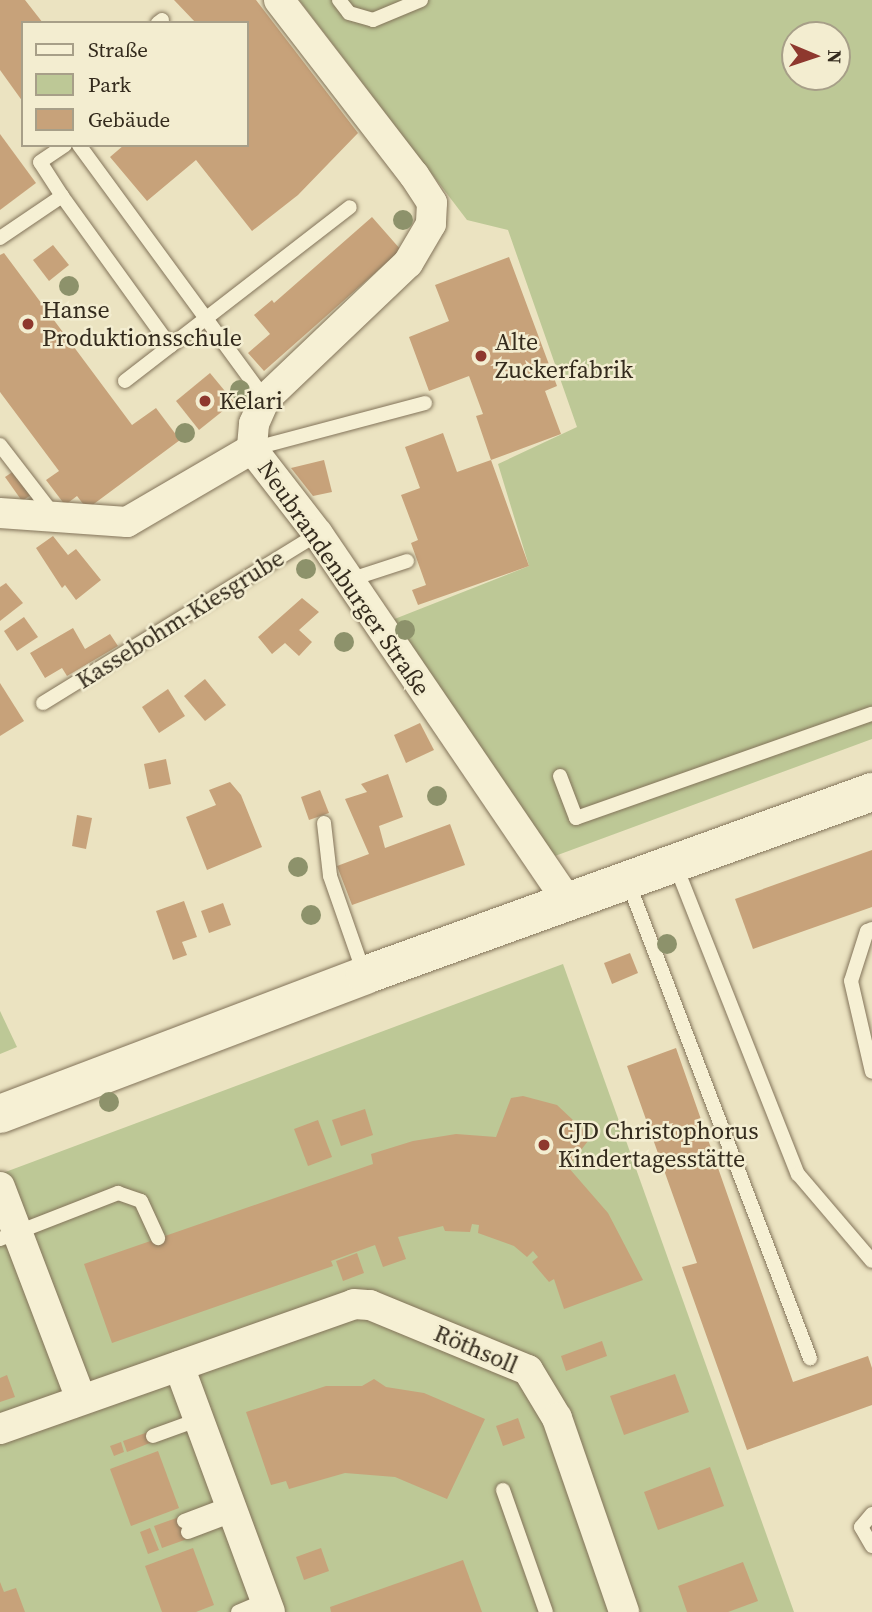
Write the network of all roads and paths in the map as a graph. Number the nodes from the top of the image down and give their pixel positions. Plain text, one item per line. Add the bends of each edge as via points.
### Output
1 (279, 0) edge
2 (339, 0) edge
3 (421, 0) edge
4 (62, 147) edge
5 (80, 147) edge
6 (62, 196) junction
7 (350, 207) dead end
8 (0, 238) edge
9 (208, 319) junction
10 (170, 346) junction
11 (125, 381) dead end
12 (265, 399) junction
13 (425, 404) dead end
14 (0, 445) edge
15 (252, 449) junction
16 (0, 513) edge
17 (54, 515) junction
18 (318, 534) junction
19 (407, 561) dead end
20 (349, 580) junction
21 (43, 703) dead end
22 (872, 714) edge
23 (560, 776) dead end
24 (872, 792) edge
25 (324, 824) dead end
26 (675, 862) junction
27 (627, 880) junction
28 (568, 902) junction
29 (872, 929) edge
30 (365, 975) junction
31 (872, 1072) edge
32 (0, 1114) edge
33 (0, 1187) edge
34 (9, 1236) edge
35 (158, 1238) dead end
36 (872, 1261) edge
37 (810, 1358) dead end
38 (178, 1366) junction
39 (80, 1397) junction
40 (200, 1419) junction
41 (0, 1429) edge
42 (153, 1436) dead end
43 (503, 1490) dead end
44 (231, 1510) junction
45 (872, 1514) edge
46 (186, 1526) dead end
47 (872, 1546) edge
48 (268, 1606) edge
49 (238, 1612) edge
50 (546, 1612) edge
51 (624, 1612) edge

1 - 12 street, Neubrandenburger Straße via 432,203 431,224 408,263
2 - 3 lane via 349,13 373,20
4 - 6 lane via 40,162
5 - 9 lane
6 - 8 lane
6 - 10 lane
7 - 9 lane
9 - 10 lane
9 - 12 lane
10 - 11 lane
12 - 15 street, Neubrandenburger Straße via 254,424
13 - 15 lane
14 - 17 lane
15 - 17 street via 127,522
15 - 18 street, Neubrandenburger Straße
16 - 17 street
18 - 20 street, Neubrandenburger Straße
18 - 21 lane, Kassebohm-Kiesgrube
19 - 20 lane
20 - 28 street, Neubrandenburger Straße
22 - 23 lane via 576,818
24 - 26 main road
25 - 30 lane via 330,876
26 - 27 main road
26 - 36 lane via 797,1174
27 - 28 main road
27 - 37 lane
28 - 30 main road
29 - 31 lane via 867,931 851,981
30 - 32 main road
33 - 34 street
34 - 35 lane via 118,1193 141,1201
34 - 39 street
38 - 39 street, Röthsoll
38 - 40 street
38 - 51 street, Röthsoll via 354,1304 370,1305 528,1370 557,1418
39 - 41 street, Röthsoll
40 - 42 lane
40 - 44 street
43 - 50 lane
44 - 46 lane
44 - 48 street
45 - 47 lane via 861,1527
48 - 49 lane

